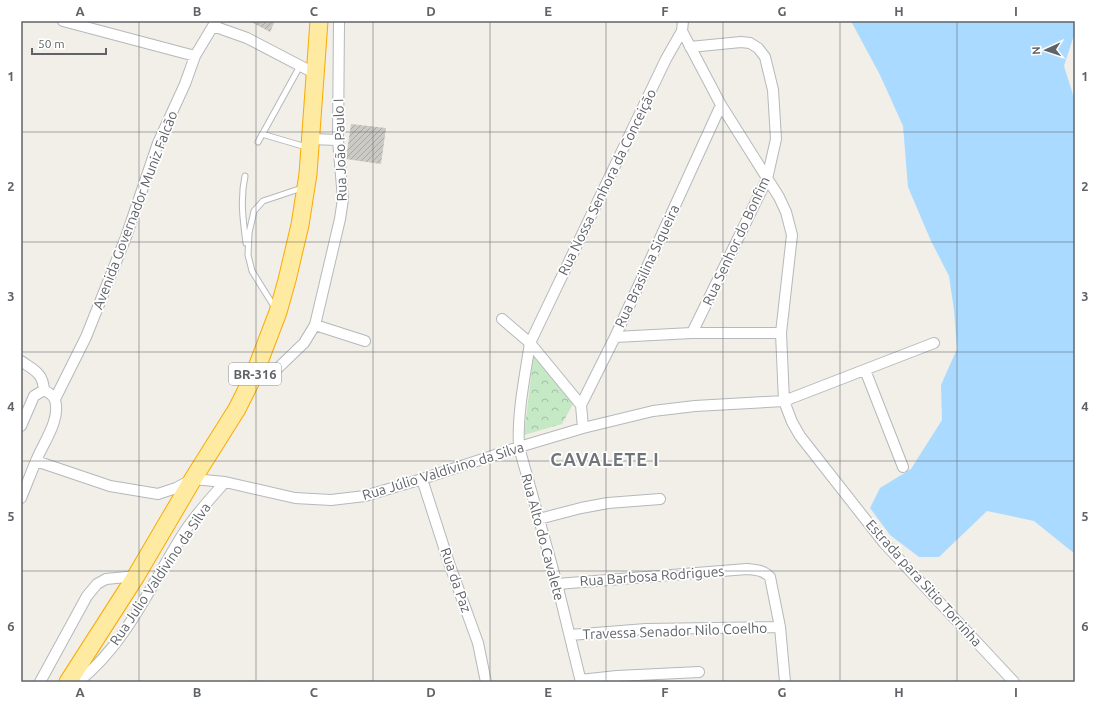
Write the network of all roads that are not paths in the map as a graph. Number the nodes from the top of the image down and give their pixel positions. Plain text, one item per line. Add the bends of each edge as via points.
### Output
1 (63, 21) edge
2 (319, 21) edge
3 (339, 21) edge
4 (215, 23) edge
5 (682, 26) edge
6 (690, 47) junction
7 (195, 56) junction
8 (300, 66) junction
9 (316, 74) junction
10 (721, 105) junction
11 (262, 134) junction
12 (338, 140) junction
13 (258, 142) dead end
14 (310, 144) junction
15 (245, 176) dead end
16 (768, 179) junction
17 (306, 187) junction
18 (248, 255) junction
19 (278, 312) junction
20 (502, 319) dead end
21 (315, 324) junction
22 (781, 333) junction
23 (692, 334) junction
24 (615, 337) junction
25 (365, 341) dead end
26 (530, 343) junction
27 (934, 343) dead end
28 (21, 361) edge
29 (865, 370) junction
30 (254, 375) junction
31 (49, 394) junction
32 (784, 401) junction
33 (581, 405) junction
34 (21, 426) edge
35 (583, 428) junction
36 (519, 447) junction
37 (36, 461) junction
38 (903, 467) dead end
39 (193, 479) junction
40 (422, 479) junction
41 (225, 482) junction
42 (22, 492) edge
43 (660, 499) dead end
44 (539, 519) junction
45 (136, 576) junction
46 (557, 584) junction
47 (780, 627) junction
48 (570, 635) junction
49 (699, 672) dead end
50 (617, 676) junction
51 (580, 681) edge
52 (40, 682) edge
53 (68, 682) edge
54 (78, 682) edge
55 (486, 682) edge
56 (628, 682) edge
57 (785, 682) edge
58 (1014, 682) edge

1 - 7 street
2 - 9 highway, BR-316
3 - 12 street, Rua João Paulo I
4 - 7 street, Avenida Governador Muniz Falcão
4 - 8 street
5 - 6 street, Estrada para Sitio Torrinha
5 - 26 street, Rua Nossa Senhora da Conceição
6 - 10 street, Estrada para Sitio Torrinha
6 - 16 street, Rua Senhor do Bonfim via 750,43 765,57 773,90 776,139
7 - 31 street, Avenida Governador Muniz Falcão via 158,143 126,237 86,337
8 - 9 street
8 - 11 lane
9 - 14 highway, BR-316
10 - 16 street, Estrada para Sitio Torrinha
10 - 24 street, Rua Brasilina Siqueira
11 - 13 lane
11 - 14 lane
12 - 14 street
12 - 21 street, Rua João Paulo I via 343,199
14 - 17 highway, BR-316
15 - 18 lane via 242,211
16 - 22 street, Estrada para Sitio Torrinha via 786,212 792,235
16 - 23 street, Rua Senhor do Bonfim
17 - 18 lane via 263,201 254,211
17 - 19 highway, BR-316 via 300,225
18 - 19 lane via 252,271
19 - 30 highway, BR-316
20 - 26 street
21 - 25 street
21 - 30 street, Rua João Paulo I via 304,343 278,368
22 - 23 street
22 - 32 street, Estrada para Sitio Torrinha
23 - 24 street
24 - 33 street, Rua Brasilina Siqueira
26 - 33 street
26 - 36 street, Rua Alto do Cavalete
27 - 29 street, Rua Júlio Valdivino da Silva
28 - 31 street via 40,374
29 - 32 street, Rua Júlio Valdivino da Silva
29 - 38 street
30 - 39 highway, BR-316 via 237,409
31 - 34 street, Avenida Governador Muniz Falcão via 34,396
31 - 37 street via 56,408 53,424
32 - 35 street, Rua Júlio Valdivino da Silva via 654,411
32 - 58 street, Estrada para Sitio Torrinha via 800,436 884,544
33 - 35 street
35 - 36 street, Rua Júlio Valdivino da Silva
36 - 40 street, Rua Júlio Valdivino da Silva
36 - 44 street, Rua Alto do Cavalete
37 - 39 street via 110,486 158,494
37 - 42 street
39 - 41 street, Rua Júlio Valdivino da Silva
39 - 45 highway, BR-316
40 - 41 street, Rua Júlio Valdivino da Silva via 365,496 331,500 295,498
40 - 55 street, Rua da Paz via 478,643
41 - 54 street, Rua Julio Valdivino da Silva via 184,533 124,633
43 - 44 street via 608,503
44 - 46 street, Rua Alto do Cavalete
45 - 52 street via 106,579 97,584 87,596
45 - 53 highway, BR-316
46 - 47 street, Rua Barbosa Rodrigues via 759,570 770,577
46 - 48 street, Rua Alto do Cavalete
47 - 48 street, Travessa Senador Nilo Coelho via 646,629
47 - 57 street, Rua Barbosa Rodrigues
48 - 51 street, Rua Alto do Cavalete
49 - 50 street
50 - 51 street
50 - 56 street

